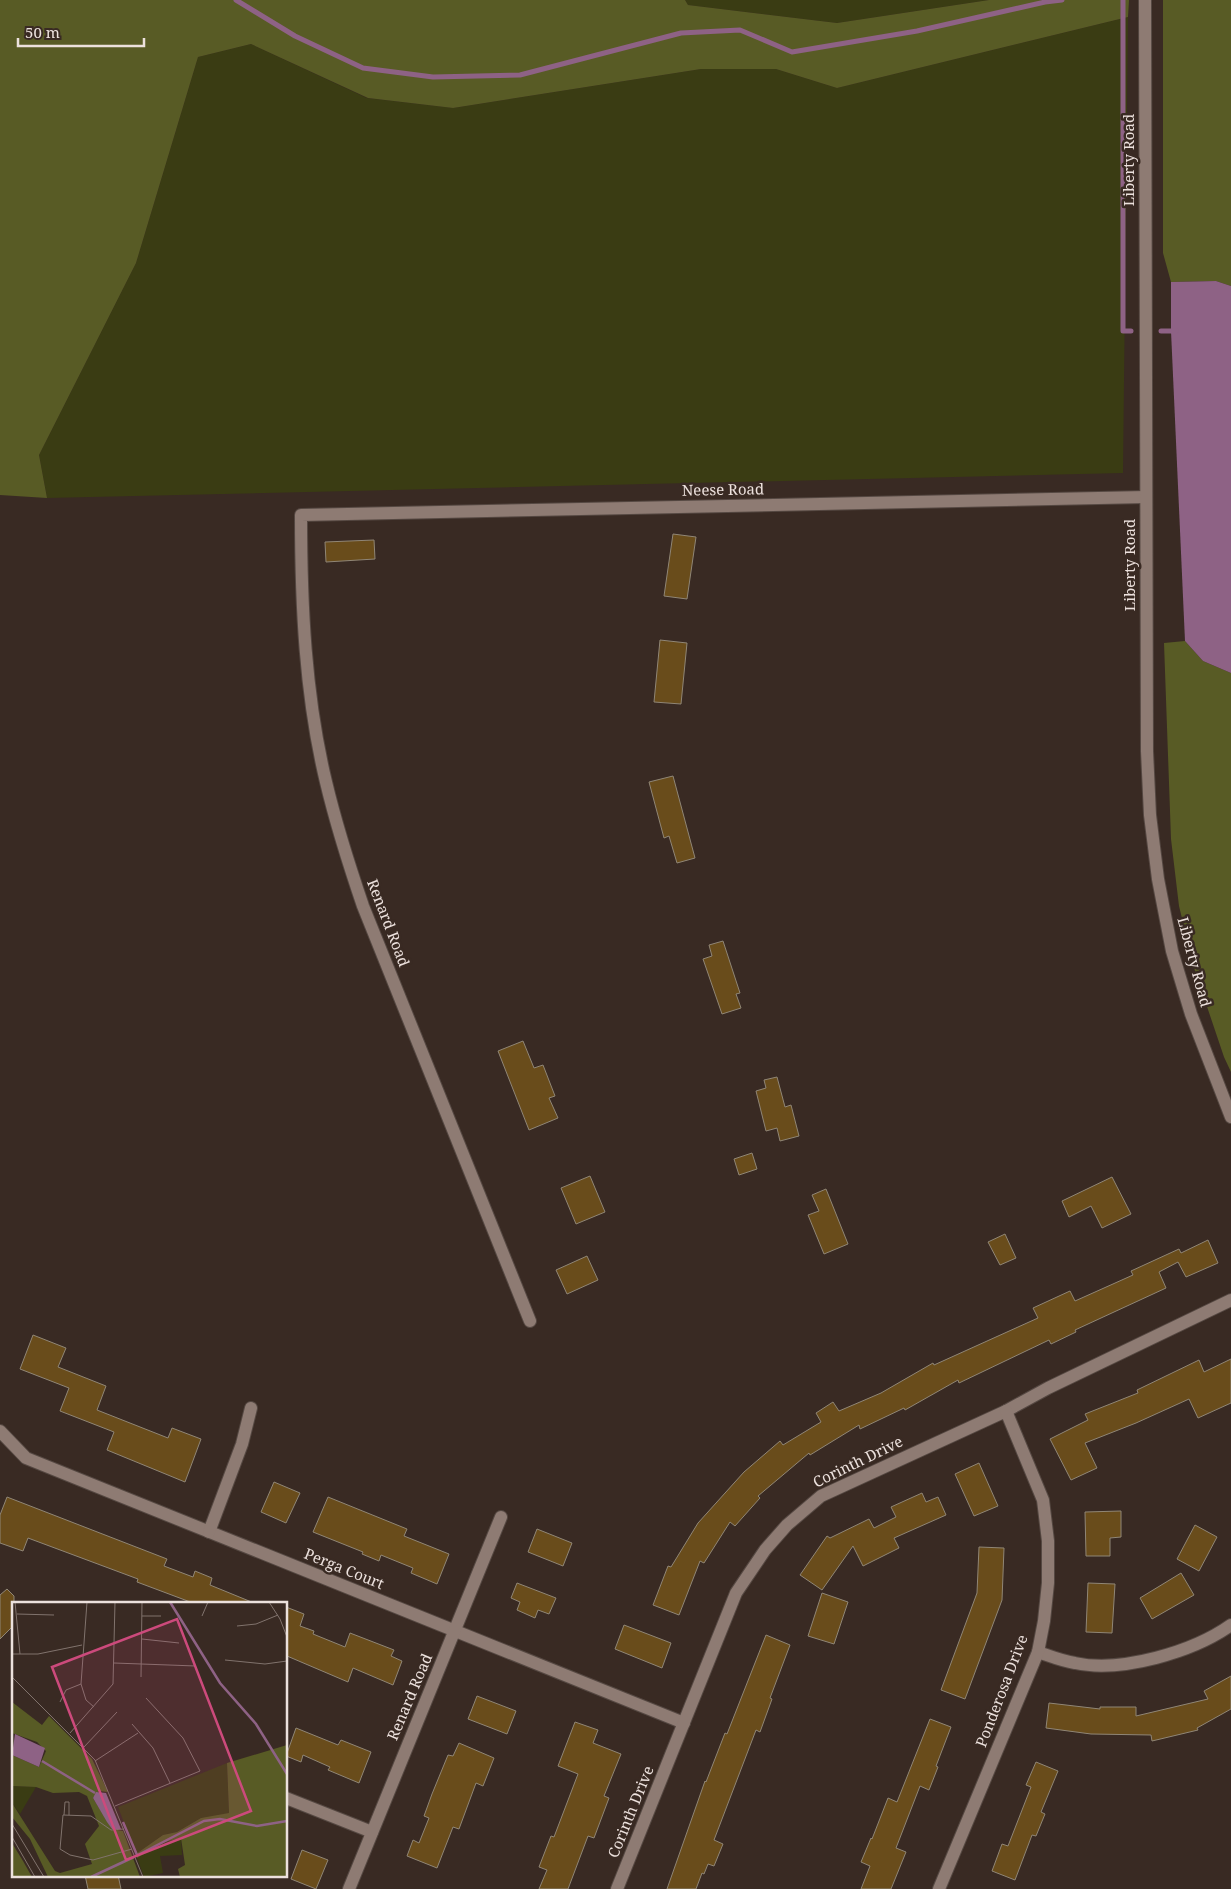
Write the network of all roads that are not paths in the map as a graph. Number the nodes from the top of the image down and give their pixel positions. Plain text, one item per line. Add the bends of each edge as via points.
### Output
1 (1145, 0) edge
2 (1146, 497) junction
3 (301, 515) joint
4 (1231, 1117) edge
5 (1231, 1300) edge
6 (530, 1321) dead end
7 (251, 1408) dead end
8 (1006, 1411) junction
9 (0, 1431) edge
10 (501, 1517) dead end
11 (208, 1532) junction
12 (1231, 1625) edge
13 (455, 1631) junction
14 (1038, 1652) junction
15 (684, 1723) junction
16 (288, 1799) edge
17 (372, 1832) junction
18 (349, 1889) edge
19 (617, 1889) edge
20 (938, 1889) edge

1 - 2 street, Liberty Road
2 - 3 street, Neese Road
2 - 4 street, Liberty Road via 1147,751 1158,879 1172,951 1191,1014
3 - 6 street, Renard Road via 308,674 322,764 345,854
5 - 8 street, Corinth Drive
7 - 11 street via 242,1444
8 - 14 street, Ponderosa Drive via 1044,1500 1048,1583
8 - 15 street, Corinth Drive via 821,1496 787,1525 765,1550 736,1593
9 - 11 street, Perga Court via 26,1458
10 - 13 street, Renard Road
11 - 13 street, Perga Court
12 - 14 street via 1183,1650 1116,1665 1076,1664
13 - 15 street, Perga Court
13 - 17 street, Renard Road
14 - 20 street, Ponderosa Drive
15 - 19 street, Corinth Drive
16 - 17 street
17 - 18 street, Renard Road

